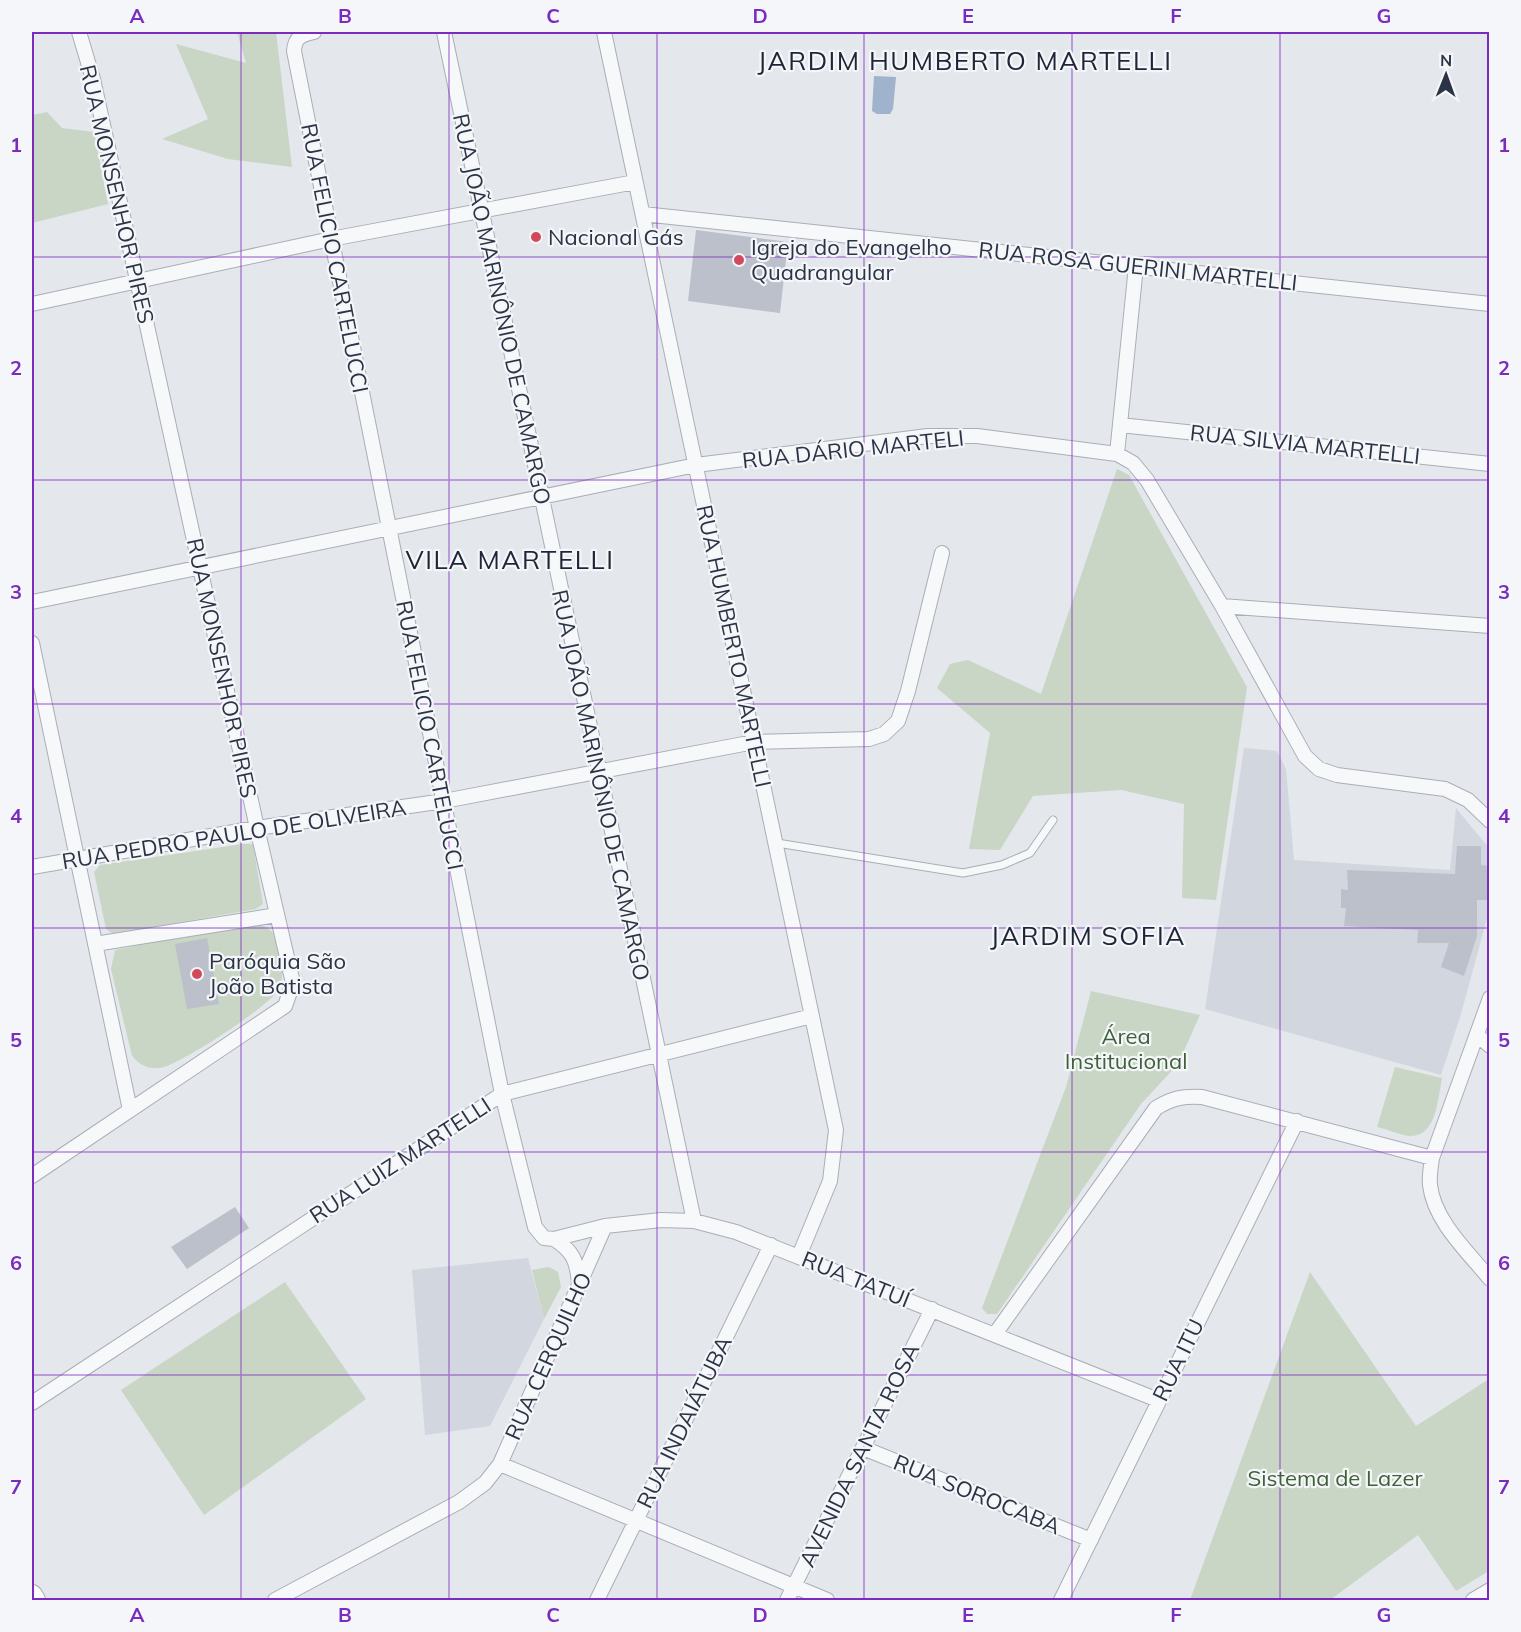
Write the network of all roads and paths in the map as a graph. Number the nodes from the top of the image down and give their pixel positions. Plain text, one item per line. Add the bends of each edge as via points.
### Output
1 (79, 32) edge
2 (314, 32) edge
3 (444, 32) edge
4 (604, 32) edge
5 (635, 182) junction
6 (482, 211) junction
7 (643, 214) junction
8 (331, 239) junction
9 (1137, 266) junction
10 (137, 280) junction
11 (32, 304) edge
12 (1490, 304) edge
13 (1120, 425) junction
14 (1117, 454) junction
15 (1490, 464) edge
16 (696, 465) junction
17 (541, 498) junction
18 (389, 529) junction
19 (942, 553) dead end
20 (200, 568) junction
21 (32, 602) edge
22 (1222, 606) junction
23 (1490, 626) edge
24 (32, 643) edge
25 (754, 742) junction
26 (599, 771) junction
27 (444, 801) junction
28 (1053, 820) dead end
29 (1490, 821) edge
30 (257, 828) junction
31 (777, 843) junction
32 (76, 859) junction
33 (32, 867) edge
34 (277, 915) junction
35 (95, 944) junction
36 (1490, 998) edge
37 (812, 1016) junction
38 (1477, 1035) junction
39 (1490, 1046) edge
40 (657, 1053) junction
41 (502, 1094) junction
42 (130, 1110) junction
43 (1297, 1121) junction
44 (1432, 1158) junction
45 (32, 1176) edge
46 (694, 1221) junction
47 (605, 1226) junction
48 (549, 1238) junction
49 (771, 1245) junction
50 (799, 1256) junction
51 (1490, 1278) edge
52 (579, 1286) junction
53 (932, 1309) junction
54 (995, 1334) junction
55 (1158, 1400) junction
56 (32, 1403) edge
57 (862, 1448) junction
58 (500, 1464) junction
59 (636, 1521) junction
60 (1091, 1539) junction
61 (794, 1587) junction
62 (1490, 1590) edge
63 (32, 1595) edge
64 (289, 1597) edge
65 (35, 1600) edge
66 (275, 1600) edge
67 (597, 1600) edge
68 (787, 1600) edge
69 (827, 1600) edge
70 (1061, 1600) edge
71 (1473, 1600) edge

1 - 10 street, RUA MONSENHOR PIRES
2 - 8 street, RUA FELICIO CARTELUCCI via 301,35 294,51
3 - 6 street, RUA JOÃO MARINÔNIO DE CAMARGO
4 - 5 street, RUA HUMBERTO MARTELLI
5 - 6 street
5 - 7 street, RUA HUMBERTO MARTELLI
6 - 8 street
6 - 17 street, RUA JOÃO MARINÔNIO DE CAMARGO
7 - 9 street, RUA ROSA GUERINI MARTELLI
7 - 16 street, RUA HUMBERTO MARTELLI
8 - 10 street
8 - 18 street, RUA FELICIO CARTELUCCI
9 - 12 street, RUA ROSA GUERINI MARTELLI
9 - 13 street
10 - 11 street
10 - 20 street, RUA MONSENHOR PIRES
13 - 14 street
13 - 15 street, RUA SILVIA MARTELLI
14 - 16 street, RUA DÁRIO MARTELI via 977,436 928,436
14 - 22 street via 1133,463 1147,480
16 - 17 street, RUA DÁRIO MARTELI
16 - 25 street, RUA HUMBERTO MARTELLI
17 - 18 street, RUA DÁRIO MARTELI
17 - 26 street, RUA JOÃO MARINÔNIO DE CAMARGO
18 - 20 street, RUA DÁRIO MARTELI
18 - 27 street, RUA FELICIO CARTELUCCI
19 - 25 street, RUA PEDRO PAULO DE OLIVEIRA via 898,721 884,734 869,740
20 - 21 street, RUA DÁRIO MARTELI
20 - 30 street, RUA MONSENHOR PIRES
22 - 23 street
22 - 29 street via 1305,756 1319,769 1337,775 1445,789 1458,793
24 - 32 street
25 - 26 street, RUA PEDRO PAULO DE OLIVEIRA
25 - 31 street, RUA HUMBERTO MARTELLI
26 - 27 street, RUA PEDRO PAULO DE OLIVEIRA
26 - 40 street, RUA JOÃO MARINÔNIO DE CAMARGO
27 - 30 street, RUA PEDRO PAULO DE OLIVEIRA
27 - 41 street, RUA FELICIO CARTELUCCI
28 - 31 lane via 1030,853 1002,866 963,873
30 - 32 street, RUA PEDRO PAULO DE OLIVEIRA
30 - 34 street, RUA MONSENHOR PIRES
31 - 37 street, RUA HUMBERTO MARTELLI
32 - 33 street, RUA PEDRO PAULO DE OLIVEIRA
32 - 35 street
34 - 35 street
34 - 42 street, RUA MONSENHOR PIRES via 293,983 285,1005
35 - 42 street
36 - 38 street
37 - 40 street, RUA LUIZ MARTELLI
37 - 50 street, RUA HUMBERTO MARTELLI via 836,1130 830,1181
38 - 39 street
38 - 44 street
40 - 41 street, RUA LUIZ MARTELLI
40 - 46 street, RUA JOÃO MARINÔNIO DE CAMARGO
41 - 48 street, RUA FELICIO CARTELUCCI via 535,1227
41 - 56 street, RUA LUIZ MARTELLI
42 - 45 street, RUA MONSENHOR PIRES
43 - 44 street
43 - 54 street via 1202,1097 1184,1096 1156,1108
43 - 55 street, RUA ITU
44 - 51 street via 1430,1184 1438,1211 1452,1234
46 - 47 street, RUA TATUÍ
46 - 49 street, RUA TATUÍ
47 - 48 street, RUA TATUÍ
47 - 52 street, RUA CERQUILHO
48 - 52 street via 573,1255
49 - 50 street, RUA TATUÍ
49 - 59 street, RUA INDAIÁTUBA
50 - 53 street, RUA TATUÍ
52 - 58 street, RUA CERQUILHO
53 - 54 street, RUA TATUÍ
53 - 57 street, AVENIDA SANTA ROSA
54 - 55 street, RUA TATUÍ
55 - 60 street, RUA ITU
57 - 60 street, RUA SOROCABA
57 - 61 street, AVENIDA SANTA ROSA
58 - 59 street
58 - 64 street, RUA CERQUILHO via 485,1483 459,1502
59 - 61 street
59 - 67 street, RUA INDAIÁTUBA
60 - 70 street, RUA ITU
61 - 68 street, AVENIDA SANTA ROSA
61 - 69 street
62 - 71 street
63 - 65 main road
64 - 66 street, RUA CERQUILHO

